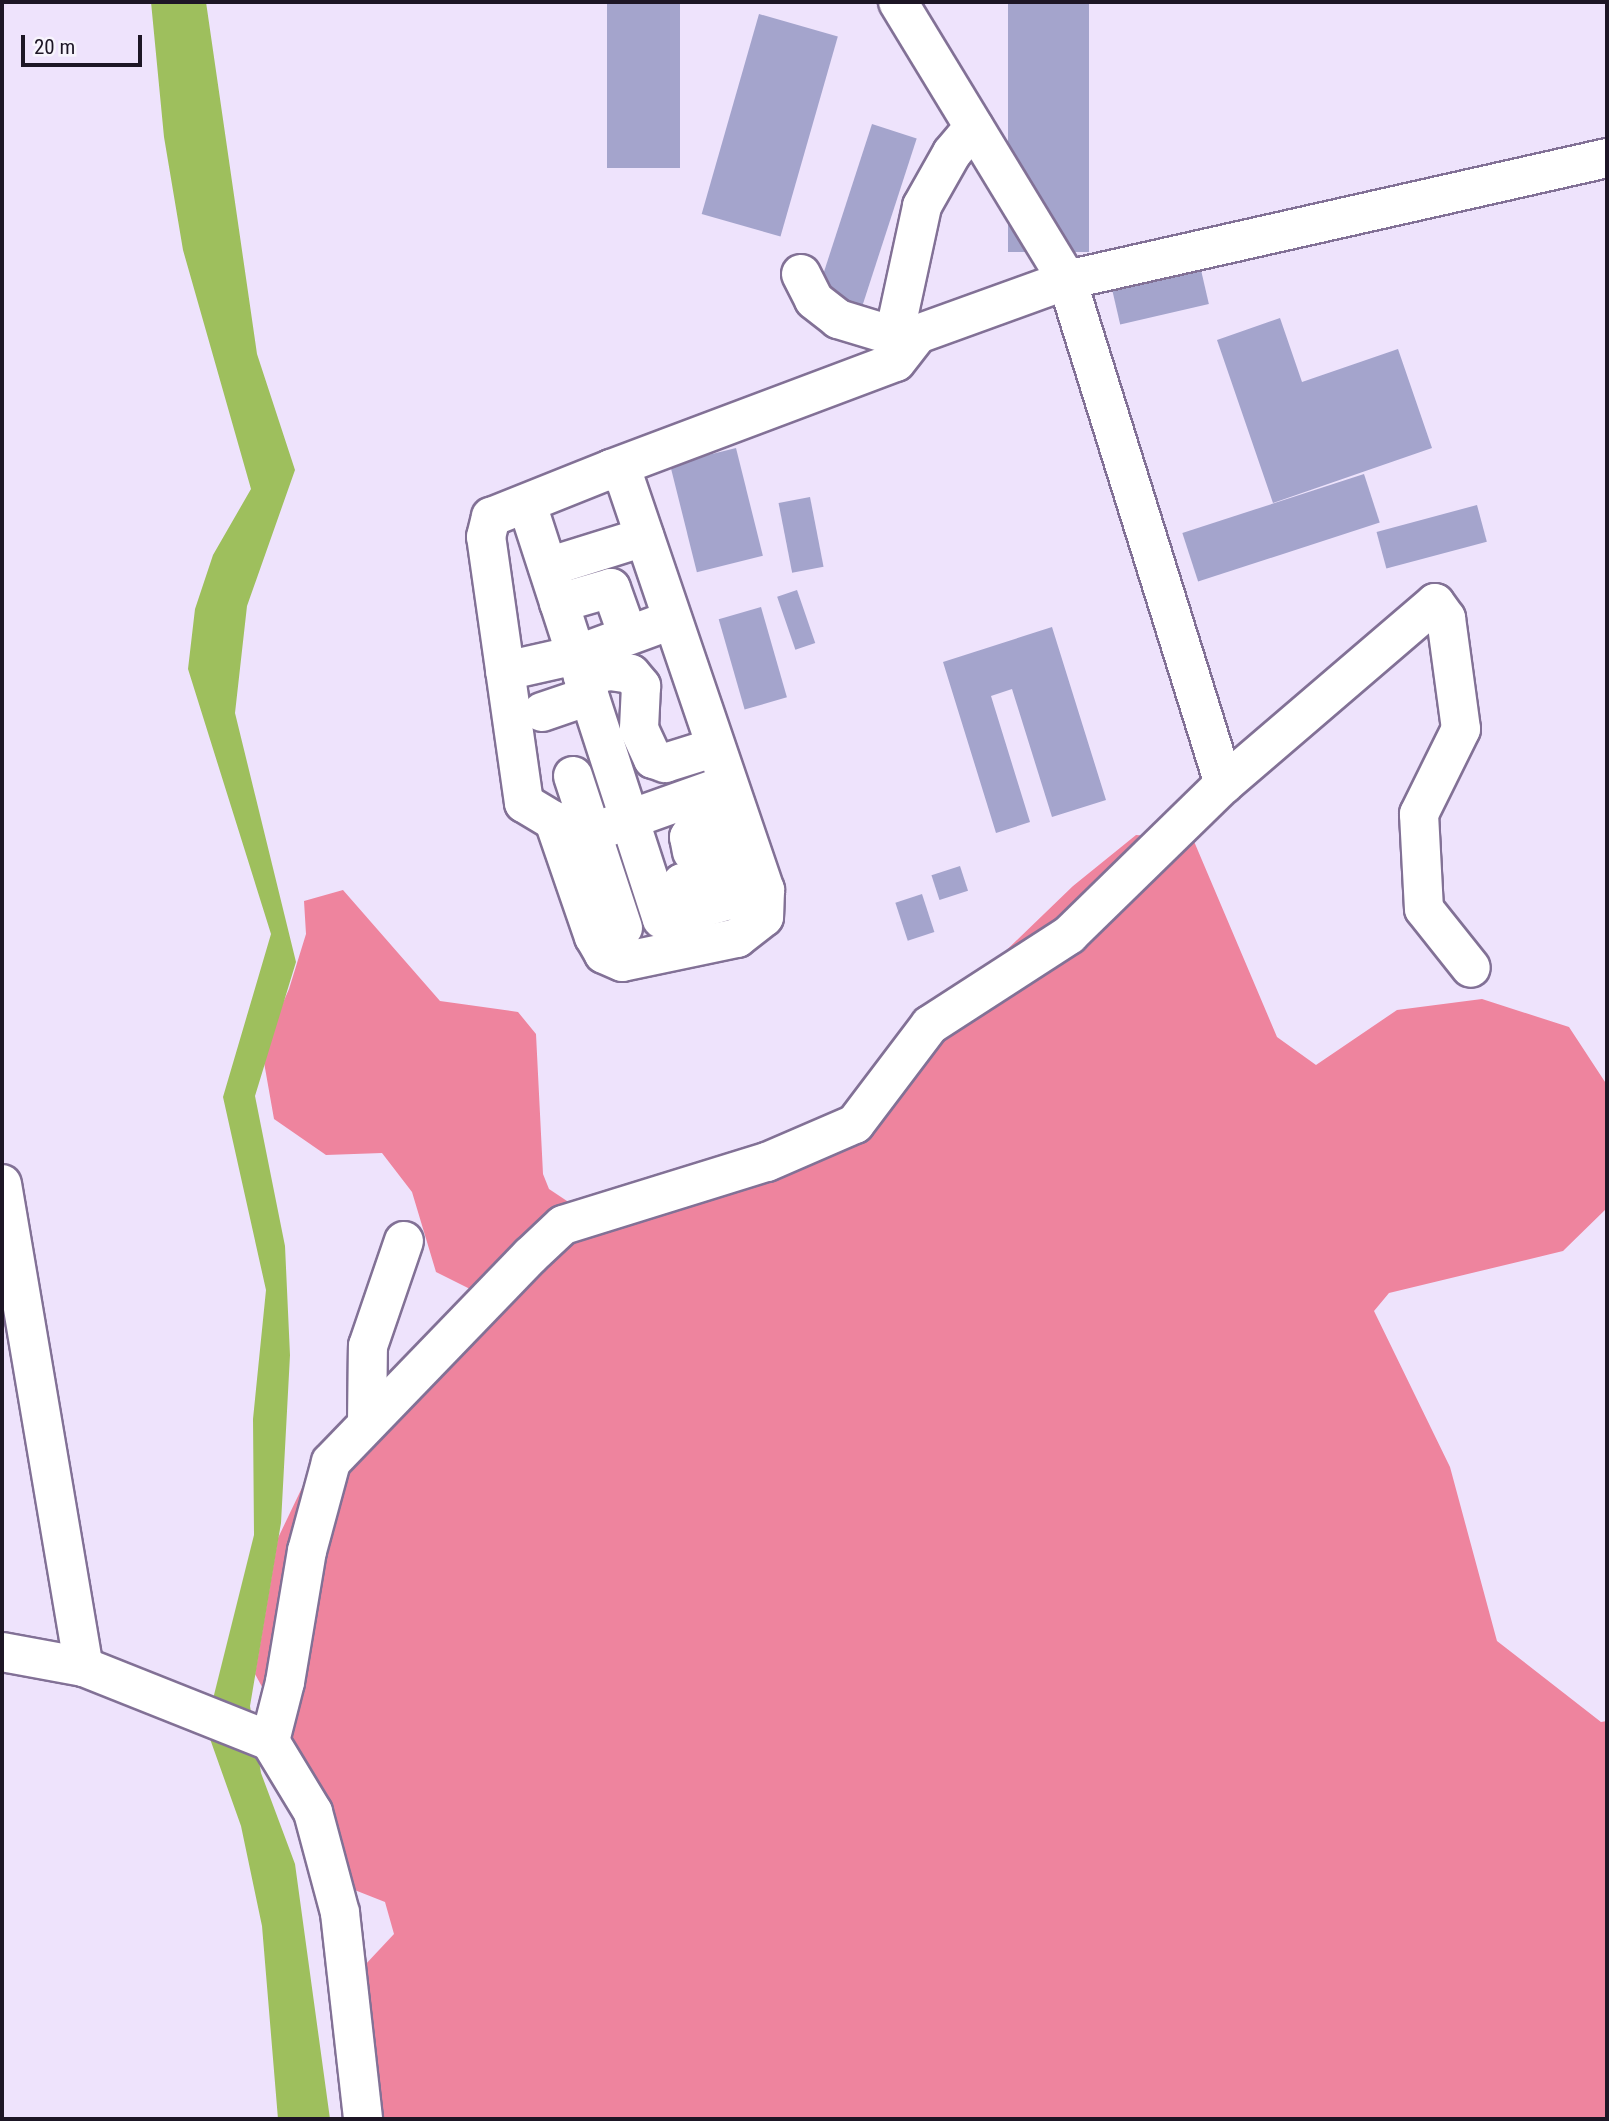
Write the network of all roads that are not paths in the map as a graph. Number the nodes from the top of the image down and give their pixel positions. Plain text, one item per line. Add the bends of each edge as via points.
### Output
1 (898, 2) edge
2 (974, 127) junction
3 (1607, 158) edge
4 (801, 274) dead end
5 (1067, 280) junction
6 (906, 335) junction
7 (611, 469) junction
8 (527, 504) junction
9 (644, 537) junction
10 (548, 567) junction
11 (559, 603) junction
12 (671, 620) junction
13 (626, 633) junction
14 (505, 671) junction
15 (582, 676) junction
16 (542, 712) dead end
17 (713, 748) junction
18 (607, 751) junction
19 (1224, 784) junction
20 (726, 785) junction
21 (634, 834) junction
22 (577, 838) junction
23 (692, 856) junction
24 (750, 888) junction
25 (662, 919) junction
26 (609, 933) junction
27 (1471, 968) dead end
28 (2, 1184) edge
29 (404, 1241) dead end
30 (367, 1423) junction
31 (2, 1652) edge
32 (84, 1667) junction
33 (270, 1741) junction
34 (363, 2119) edge

1 - 2 street
2 - 5 street
2 - 6 street via 952,153 922,206
3 - 5 street
4 - 6 street via 814,300 838,319
5 - 6 street
5 - 19 street
6 - 7 street via 896,362
7 - 8 street
7 - 9 street via 625,480
8 - 10 street
8 - 14 street via 491,517 486,537
9 - 10 street via 590,538
9 - 12 street
10 - 11 street
11 - 13 street via 611,588
11 - 15 street
12 - 13 street
12 - 17 street
13 - 15 street
14 - 15 street
14 - 22 street via 524,803
15 - 16 street
15 - 17 street via 610,671 631,674 641,687 639,729 653,759 665,763
15 - 18 street
17 - 20 street
18 - 21 street
18 - 22 street via 554,757 547,765 555,779 573,776
19 - 27 street via 1435,603 1446,618 1461,729 1419,814 1424,909
19 - 30 street via 1069,935 930,1025 855,1124 767,1162 563,1225
20 - 21 street
20 - 24 street
21 - 22 street
21 - 23 street via 668,841
21 - 25 street
22 - 26 street
23 - 24 street via 686,896
23 - 24 street via 723,825
24 - 25 street
24 - 26 street via 764,917 737,938 622,962 604,954
25 - 26 street
28 - 32 street
29 - 30 street via 368,1346
30 - 33 street via 331,1462 307,1551
31 - 32 street
32 - 33 street
33 - 34 street via 313,1812 340,1913

